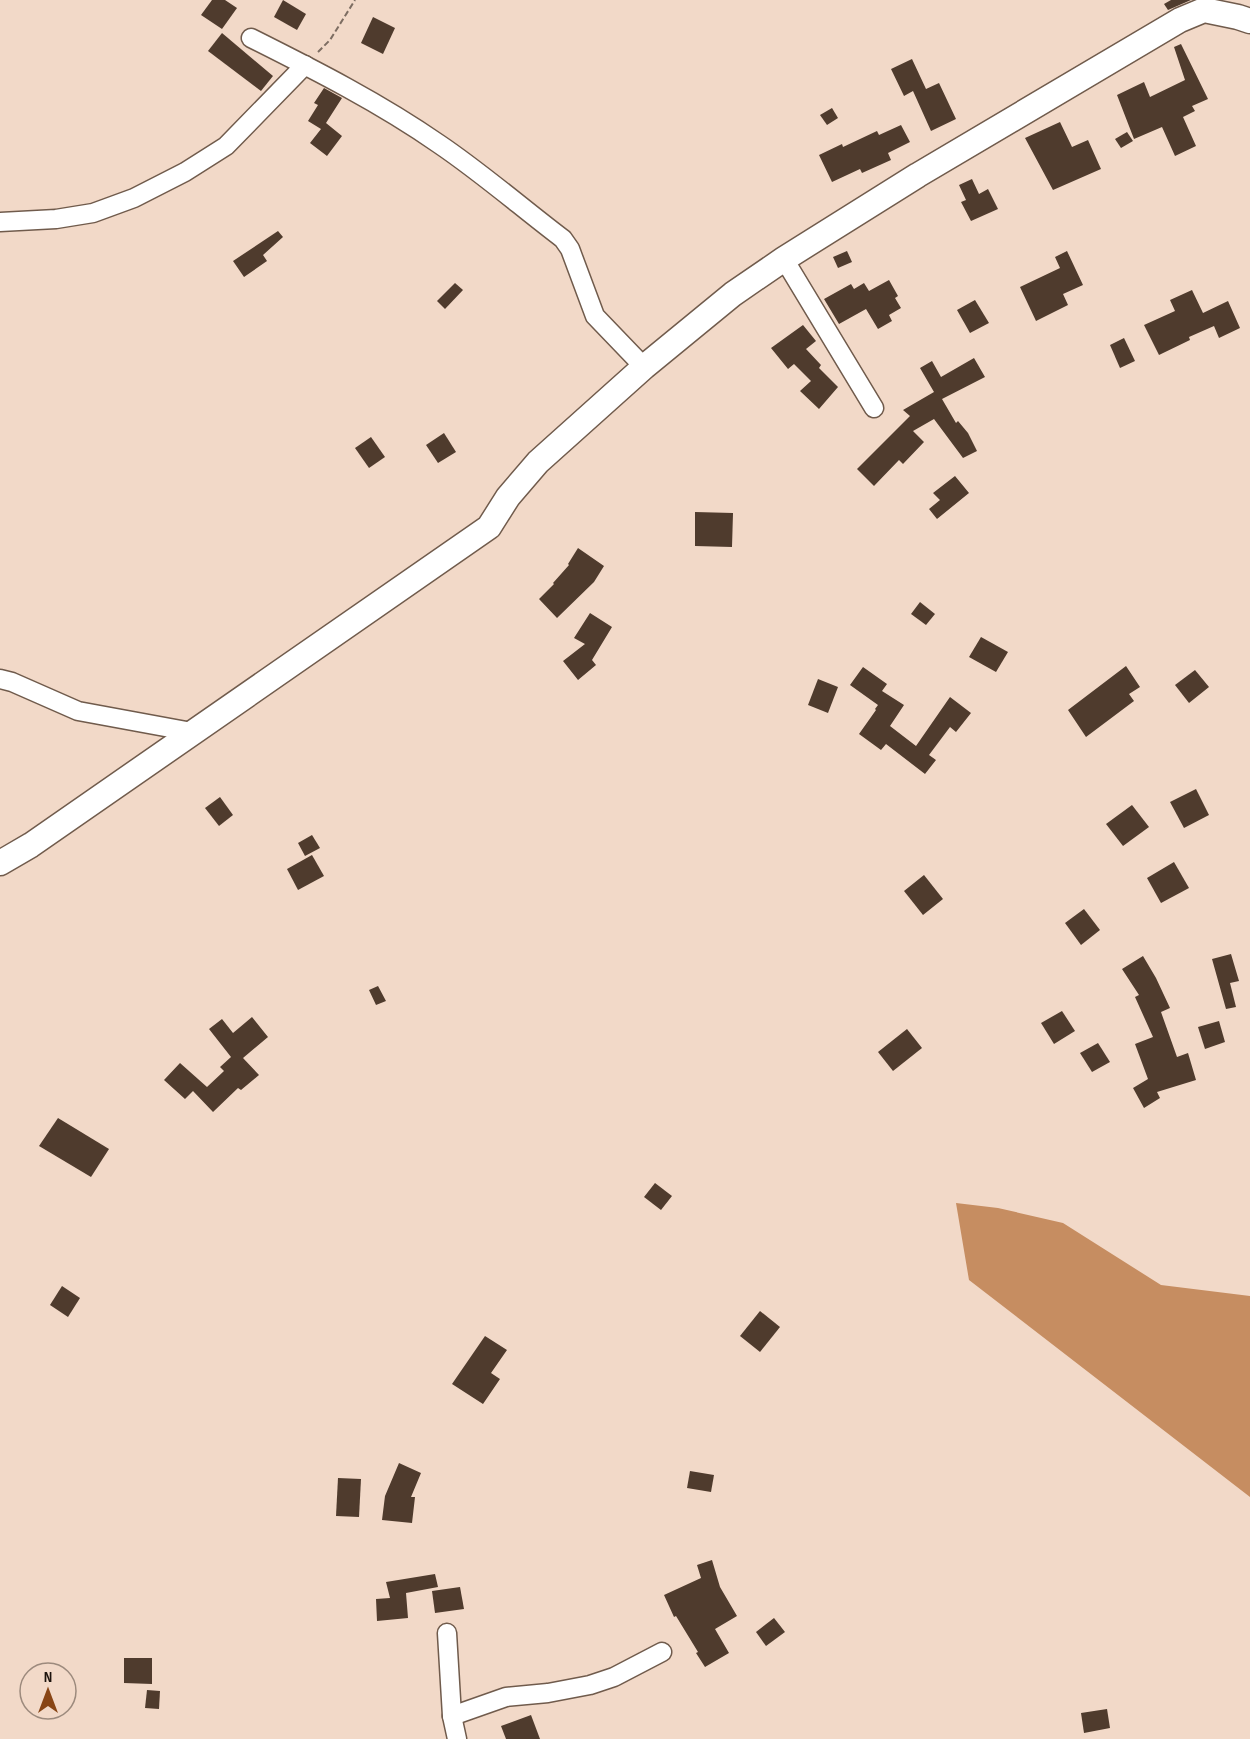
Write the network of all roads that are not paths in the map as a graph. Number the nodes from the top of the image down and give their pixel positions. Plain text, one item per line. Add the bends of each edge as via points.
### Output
1 (1197, 5) edge
2 (1250, 21) edge
3 (250, 38) dead end
4 (305, 65) junction
5 (0, 222) edge
6 (784, 259) junction
7 (644, 367) junction
8 (874, 408) dead end
9 (0, 679) edge
10 (192, 732) junction
11 (0, 863) edge
12 (447, 1633) dead end
13 (662, 1652) dead end
14 (452, 1716) junction
15 (457, 1739) edge

1 - 2 main road
1 - 6 main road via 1180,20
3 - 4 street
4 - 5 street via 226,146 185,172 93,213
4 - 7 street via 404,120 563,239 595,316
6 - 7 main road via 733,294
6 - 8 street
7 - 10 main road via 538,462 489,527
9 - 10 street via 78,711
10 - 11 main road
12 - 14 street
13 - 14 street via 590,1685 506,1697
14 - 15 street

